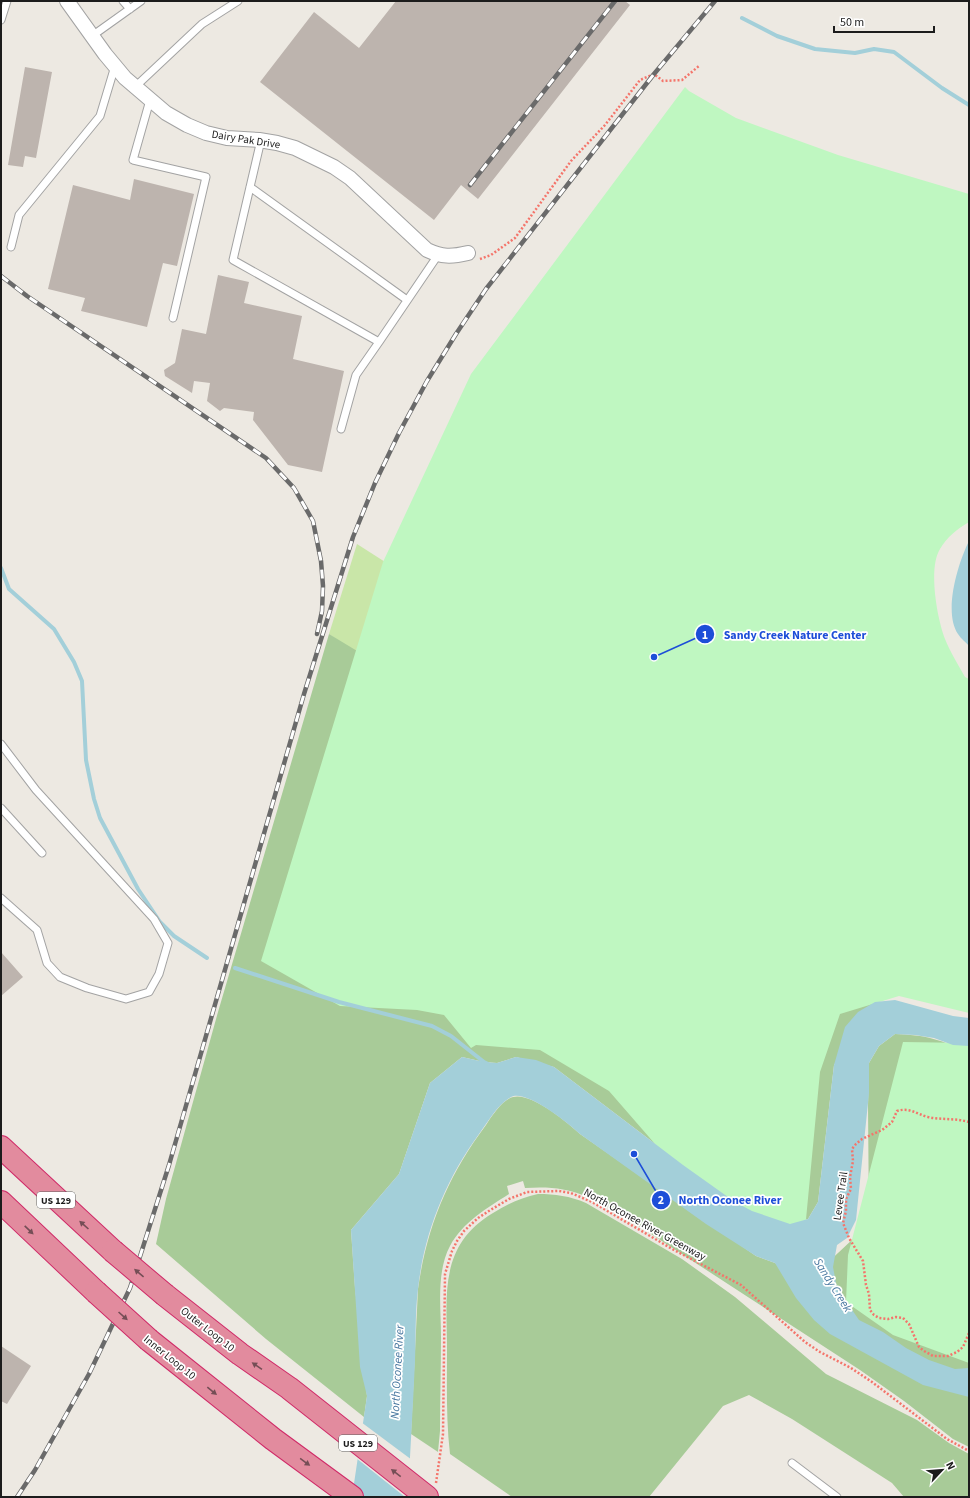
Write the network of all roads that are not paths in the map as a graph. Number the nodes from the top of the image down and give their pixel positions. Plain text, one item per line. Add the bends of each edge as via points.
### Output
1 (7, 1) edge
2 (67, 1) edge
3 (123, 1) edge
4 (141, 1) edge
5 (238, 1) edge
6 (130, 9) junction
7 (1, 20) edge
8 (92, 36) junction
9 (115, 66) junction
10 (134, 87) junction
11 (150, 100) junction
12 (261, 140) junction
13 (250, 187) junction
14 (11, 247) dead end
15 (468, 253) road end
16 (438, 255) junction
17 (407, 300) junction
18 (173, 318) dead end
19 (379, 342) junction
20 (341, 430) dead end
21 (1, 744) edge
22 (1, 808) edge
23 (42, 853) dead end
24 (1, 898) edge
25 (1, 1147) edge
26 (1, 1202) edge
27 (792, 1463) dead end
28 (431, 1494) edge
29 (352, 1497) edge
30 (837, 1497) edge

1 - 7 lane
2 - 8 street, Dairy Pak Drive
3 - 6 lane
4 - 6 lane
5 - 10 lane via 202,24
6 - 8 lane
8 - 9 street, Dairy Pak Drive
9 - 10 street, Dairy Pak Drive
9 - 14 lane via 100,116 19,215
10 - 11 street, Dairy Pak Drive
11 - 12 street, Dairy Pak Drive via 166,113 206,133 228,138
11 - 18 lane via 133,160 206,177
12 - 13 lane
12 - 16 street, Dairy Pak Drive via 295,148 334,167 350,178 426,250
13 - 17 lane
13 - 19 lane via 233,260
15 - 16 street, Dairy Pak Drive via 454,256
16 - 17 lane
17 - 19 lane
19 - 20 lane via 356,375
21 - 24 lane via 36,790 154,919 168,943 159,974 149,992 126,999 60,977 47,963 37,930
22 - 23 lane
28 -> 25 highway, Outer Loop 10 / US 129, bridge via 240,1354 165,1295 113,1251
26 -> 29 highway, Inner Loop 10, bridge via 149,1340 273,1439
27 - 30 lane

